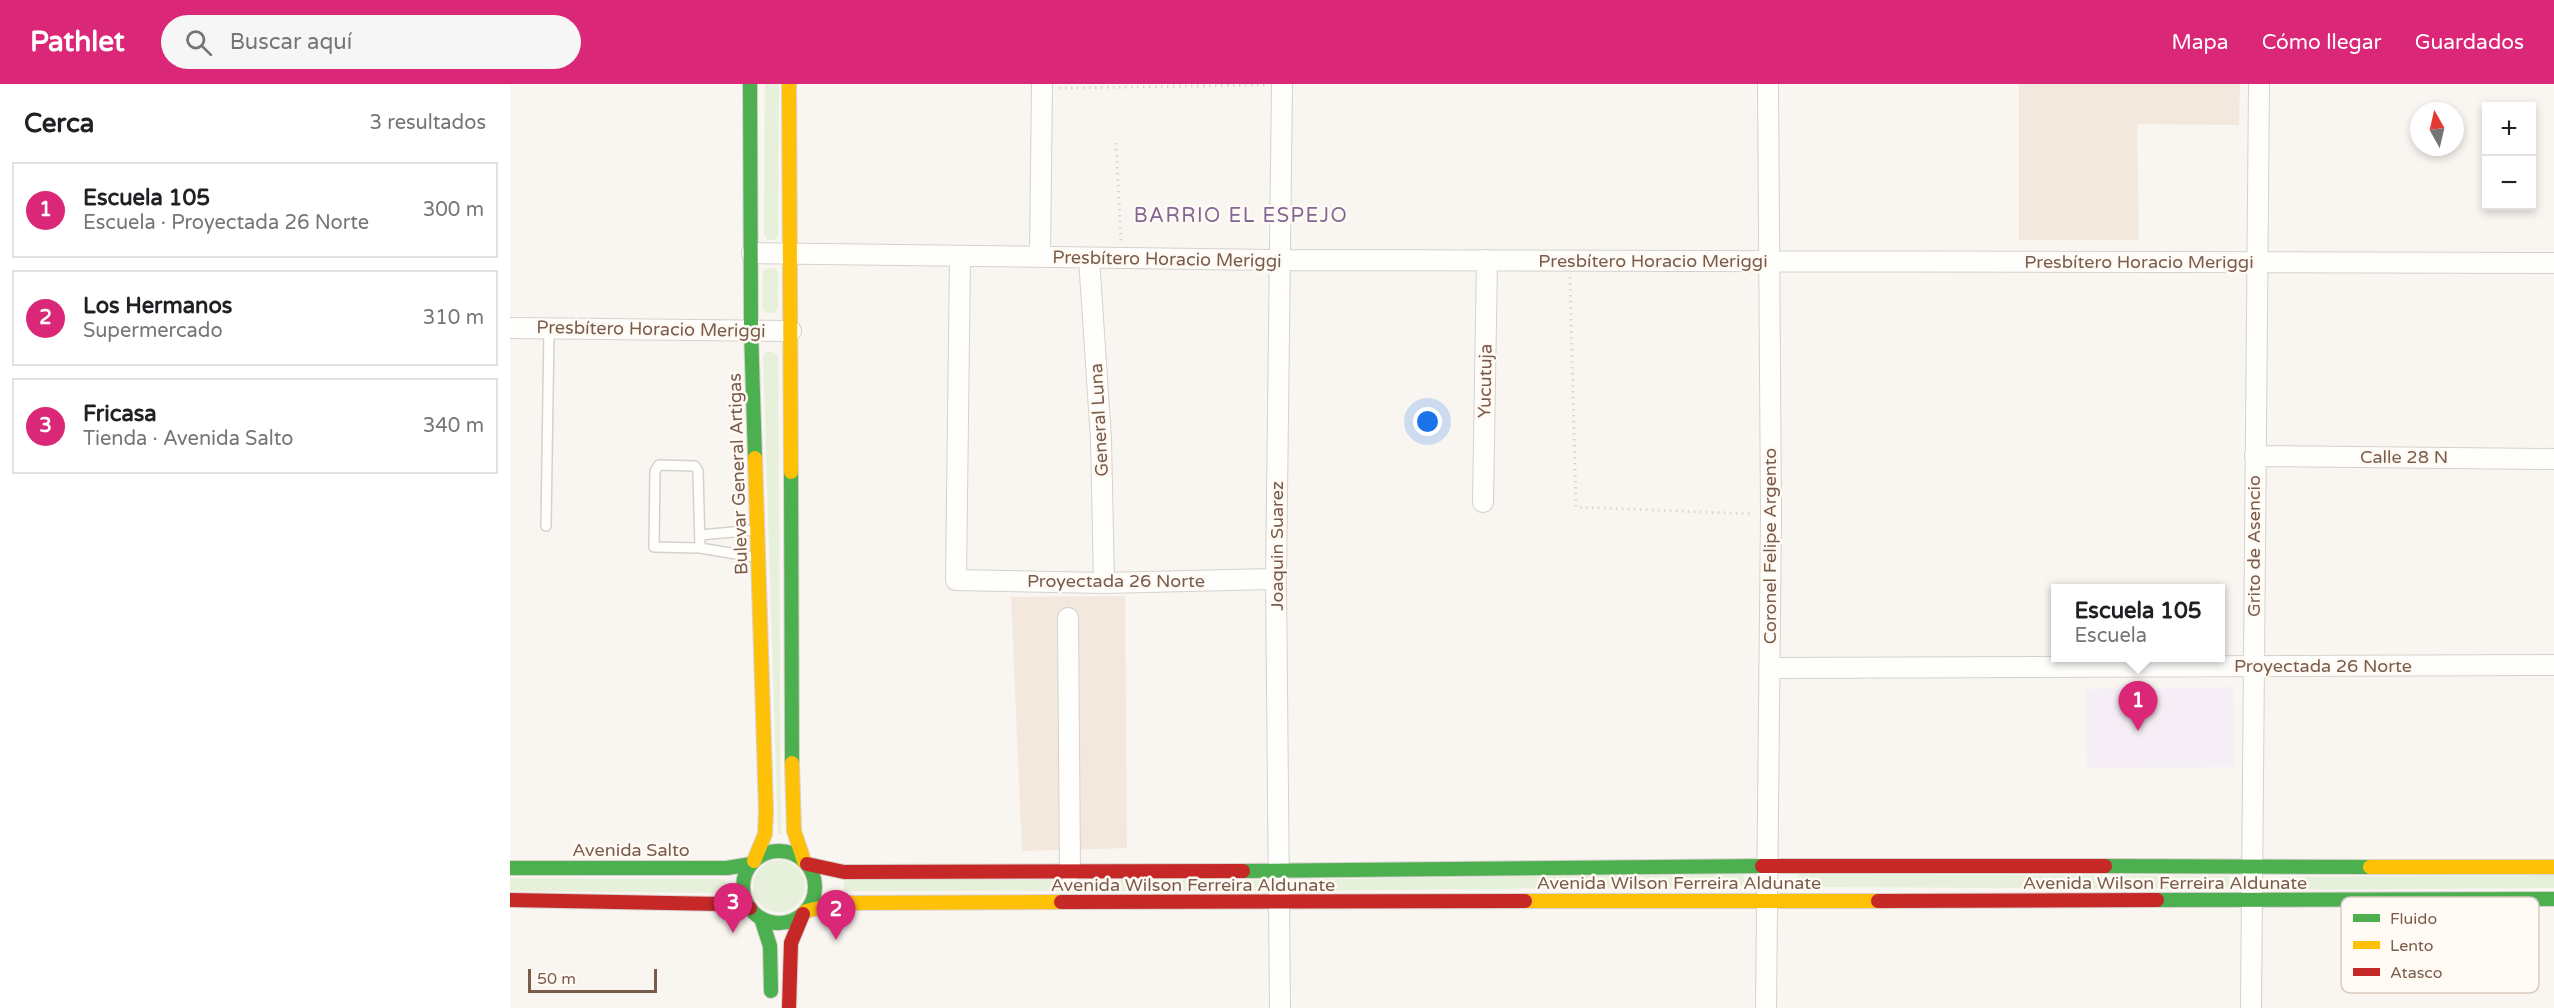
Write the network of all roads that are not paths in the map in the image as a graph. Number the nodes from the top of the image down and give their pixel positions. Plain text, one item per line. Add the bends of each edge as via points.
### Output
1 (750, 84) edge
2 (789, 84) edge
3 (1282, 84) edge
4 (1768, 84) edge
5 (2259, 84) edge
6 (1042, 86) edge
7 (752, 254) junction
8 (792, 254) junction
9 (960, 257) junction
10 (1040, 257) junction
11 (1089, 258) junction
12 (1281, 260) junction
13 (1487, 260) junction
14 (1769, 262) junction
15 (2256, 262) junction
16 (2554, 263) edge
17 (510, 328) edge
18 (549, 328) junction
19 (751, 330) junction
20 (791, 331) junction
21 (2255, 456) junction
22 (2554, 459) edge
23 (1483, 502) dead end
24 (546, 526) dead end
25 (757, 530) junction
26 (700, 535) junction
27 (700, 548) junction
28 (758, 558) junction
29 (1276, 579) junction
30 (1104, 583) junction
31 (1068, 618) dead end
32 (2554, 665) edge
33 (2253, 666) junction
34 (1769, 668) junction
35 (753, 862) junction
36 (806, 862) junction
37 (1767, 866) junction
38 (2554, 867) edge
39 (510, 868) edge
40 (2251, 868) junction
41 (1279, 870) junction
42 (1070, 872) junction
43 (2539, 899) edge
44 (2554, 899) edge
45 (510, 900) edge
46 (1766, 900) junction
47 (2341, 900) edge
48 (2251, 901) junction
49 (1280, 904) junction
50 (750, 908) junction
51 (804, 912) junction
52 (762, 918) junction
53 (771, 1008) edge
54 (789, 1008) edge
55 (1280, 1008) edge
56 (1766, 1008) edge
57 (2251, 1008) edge

1 - 7 street, Bulevar General Artigas
2 - 8 street
3 - 12 street, Joaquin Suarez
4 - 14 street, Coronel Felipe Argento
5 - 15 street, Grito de Asencio
6 - 10 street
7 - 8 street, Presbítero Horacio Meriggi
7 - 19 street, Bulevar General Artigas
8 - 9 street, Presbítero Horacio Meriggi
8 - 20 street
9 - 10 street, Presbítero Horacio Meriggi
9 - 30 street, Proyectada 26 Norte via 956,580
10 - 11 street, Presbítero Horacio Meriggi
11 - 12 street, Presbítero Horacio Meriggi
11 - 30 street, General Luna via 1101,439
12 - 13 street, Presbítero Horacio Meriggi
12 - 29 street, Joaquin Suarez
13 - 14 street, Presbítero Horacio Meriggi
13 - 23 street, Yucutuja
14 - 15 street, Presbítero Horacio Meriggi
14 - 34 street, Coronel Felipe Argento
15 - 16 street, Presbítero Horacio Meriggi
15 - 21 street, Grito de Asencio
17 - 18 street, Presbítero Horacio Meriggi
18 - 19 street, Presbítero Horacio Meriggi
18 - 24 lane
19 - 20 street, Presbítero Horacio Meriggi
19 - 25 street, Bulevar General Artigas
20 - 36 street via 792,807 794,831
21 - 22 street, Calle 28 N
21 - 33 street, Grito de Asencio
25 - 26 lane
25 - 28 street, Bulevar General Artigas
26 - 27 lane
26 - 27 lane via 695,465 659,465 655,471 653,545
27 - 28 lane
28 - 35 street, Bulevar General Artigas via 766,810 765,834
29 - 30 street, Proyectada 26 Norte
29 - 41 street, Joaquin Suarez
31 - 42 street
32 - 33 street, Proyectada 26 Norte
33 - 34 street, Proyectada 26 Norte
33 - 40 street, Grito de Asencio
34 - 37 street, Coronel Felipe Argento
35 - 36 street via 774,851 795,854
35 - 39 street, Avenida Salto via 727,868
35 - 50 street via 743,890
36 - 42 street, Avenida Wilson Ferreira Aldunate via 844,872
36 - 51 street via 815,888
37 - 40 street, Avenida Wilson Ferreira Aldunate
37 - 41 street, Avenida Wilson Ferreira Aldunate
37 - 46 street, Coronel Felipe Argento
38 - 40 street, Avenida Wilson Ferreira Aldunate
40 - 48 street, Grito de Asencio
41 - 42 street, Avenida Wilson Ferreira Aldunate
41 - 49 street, Joaquin Suarez
43 - 44 street, Avenida Wilson Ferreira Aldunate
45 - 50 street via 721,904
46 - 48 street, Avenida Wilson Ferreira Aldunate
46 - 49 street, Avenida Wilson Ferreira Aldunate
46 - 56 street, Coronel Felipe Argento
47 - 48 street, Avenida Wilson Ferreira Aldunate
48 - 57 street, Grito de Asencio
49 - 51 street, Avenida Wilson Ferreira Aldunate via 840,903
49 - 55 street, Joaquin Suarez
50 - 52 street
51 - 52 street via 787,922
51 - 54 street via 790,943
52 - 53 street via 770,946

